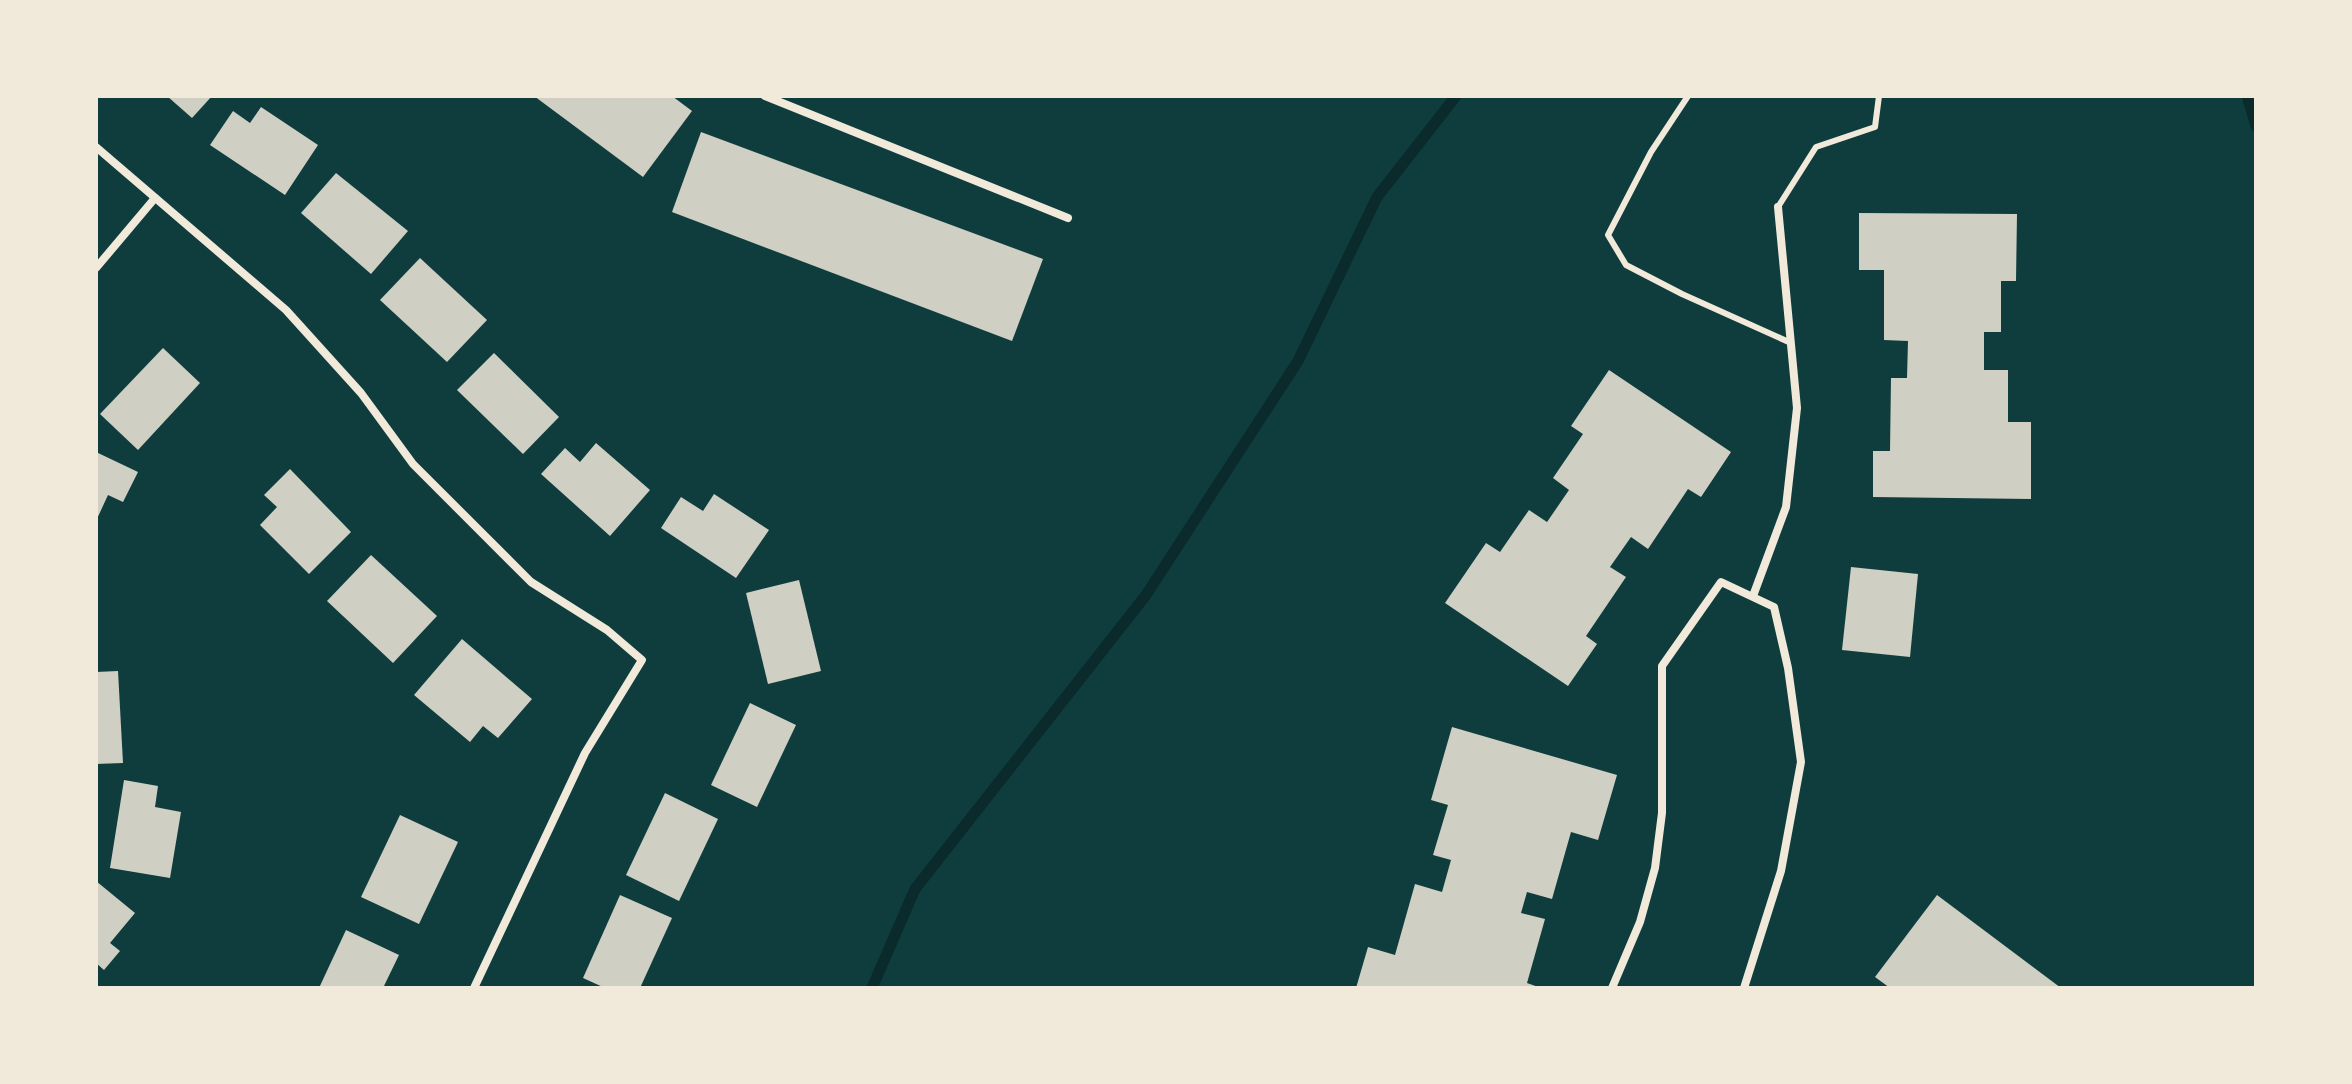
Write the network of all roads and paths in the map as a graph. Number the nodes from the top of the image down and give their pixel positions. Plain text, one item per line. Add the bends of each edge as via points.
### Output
1 (765, 96) edge
2 (1688, 96) edge
3 (1879, 96) edge
4 (96, 147) edge
5 (155, 198) junction
6 (1778, 207) joint
7 (1068, 218) dead end
8 (96, 268) edge
9 (1791, 343) junction
10 (1753, 596) junction
11 (474, 988) edge
12 (1612, 988) edge
13 (1744, 988) edge

1 - 7 street
2 - 9 lane via 1651,152 1608,235 1626,265
3 - 6 lane via 1875,127 1816,147
4 - 5 street
5 - 8 street
5 - 11 street via 286,310 361,393 413,464 531,582 607,630 642,660 585,753
6 - 9 street
9 - 10 street via 1797,408 1786,507
10 - 12 street via 1721,582 1662,666 1662,813 1655,868 1640,922
10 - 13 street via 1774,607 1801,762 1781,871

